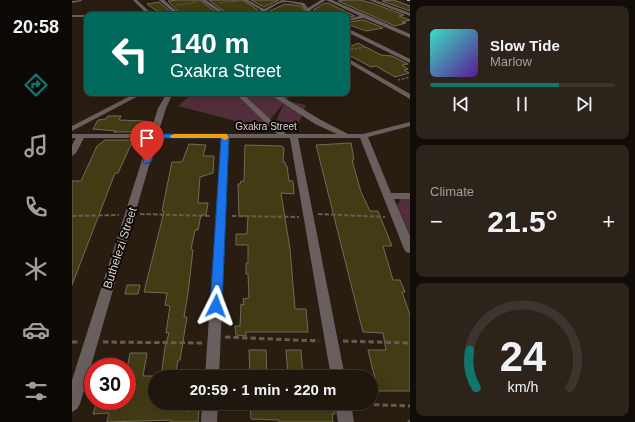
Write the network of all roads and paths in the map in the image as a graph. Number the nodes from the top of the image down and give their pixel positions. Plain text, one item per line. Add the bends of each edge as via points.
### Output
1 (80, 0) edge
2 (135, 0) edge
3 (160, 0) edge
4 (203, 0) edge
5 (244, 0) edge
6 (285, 0) edge
7 (328, 0) edge
8 (371, 0) edge
9 (322, 1) edge
10 (72, 2) edge
11 (297, 3) junction
12 (210, 5) junction
13 (168, 6) junction
14 (307, 10) junction
15 (265, 11) joint
16 (148, 12) edge
17 (175, 12) edge
18 (221, 12) edge
19 (311, 12) edge
20 (410, 15) edge
21 (72, 16) edge
22 (84, 16) edge
23 (365, 16) junction
24 (350, 19) edge
25 (350, 32) edge
26 (410, 36) edge
27 (376, 45) junction
28 (350, 49) edge
29 (410, 61) edge
30 (350, 62) edge
31 (350, 67) edge
32 (361, 69) junction
33 (135, 96) edge
34 (168, 96) edge
35 (242, 96) edge
36 (276, 96) edge
37 (410, 97) edge
38 (410, 124) edge
39 (72, 129) edge
40 (76, 136) edge
41 (154, 136) junction
42 (225, 136) junction
43 (289, 136) junction
44 (347, 136) junction
45 (363, 136) junction
46 (72, 153) edge
47 (388, 196) junction
48 (410, 196) edge
49 (131, 214) junction
50 (72, 216) edge
51 (221, 216) junction
52 (308, 216) junction
53 (397, 217) junction
54 (410, 249) edge
55 (214, 340) junction
56 (331, 341) junction
57 (72, 342) edge
58 (91, 342) junction
59 (410, 343) edge
60 (212, 370) edge
61 (337, 370) edge
62 (72, 404) edge
63 (378, 405) edge
64 (410, 406) edge
65 (210, 410) edge
66 (344, 410) edge
67 (209, 422) edge
68 (346, 422) edge

1 - 10 street
2 - 16 street
3 - 13 street
4 - 12 street
4 - 13 path
5 - 12 path
5 - 15 street
6 - 11 street
6 - 15 street
7 - 23 street
8 - 20 street
9 - 11 street
9 - 14 street
11 - 14 street via 302,4
12 - 18 street
13 - 17 street
14 - 19 street
21 - 22 street
23 - 24 street
23 - 26 street
25 - 27 street
27 - 28 path
27 - 29 street
30 - 32 street
31 - 32 street
32 - 37 street
33 - 39 street
34 - 41 street, Buthelezi Street
35 - 43 street
36 - 44 street via 318,122
38 - 45 street, Gxakra Street
40 - 41 street, Gxakra Street
40 - 46 street
41 - 42 street, Gxakra Street
41 - 49 street, Buthelezi Street
42 - 43 street, Gxakra Street
42 - 51 street
43 - 44 street, Gxakra Street
43 - 52 street
44 - 45 street, Gxakra Street
45 - 47 street
47 - 48 street
47 - 53 street
49 - 50 path
49 - 51 path
49 - 58 street, Buthelezi Street
51 - 52 path
51 - 55 street
52 - 53 path
52 - 56 street
53 - 54 street
55 - 56 path
55 - 58 path
55 - 60 street
56 - 59 path
56 - 61 street
57 - 58 path
58 - 62 street, Buthelezi Street
63 - 64 path
65 - 67 street
66 - 68 street

